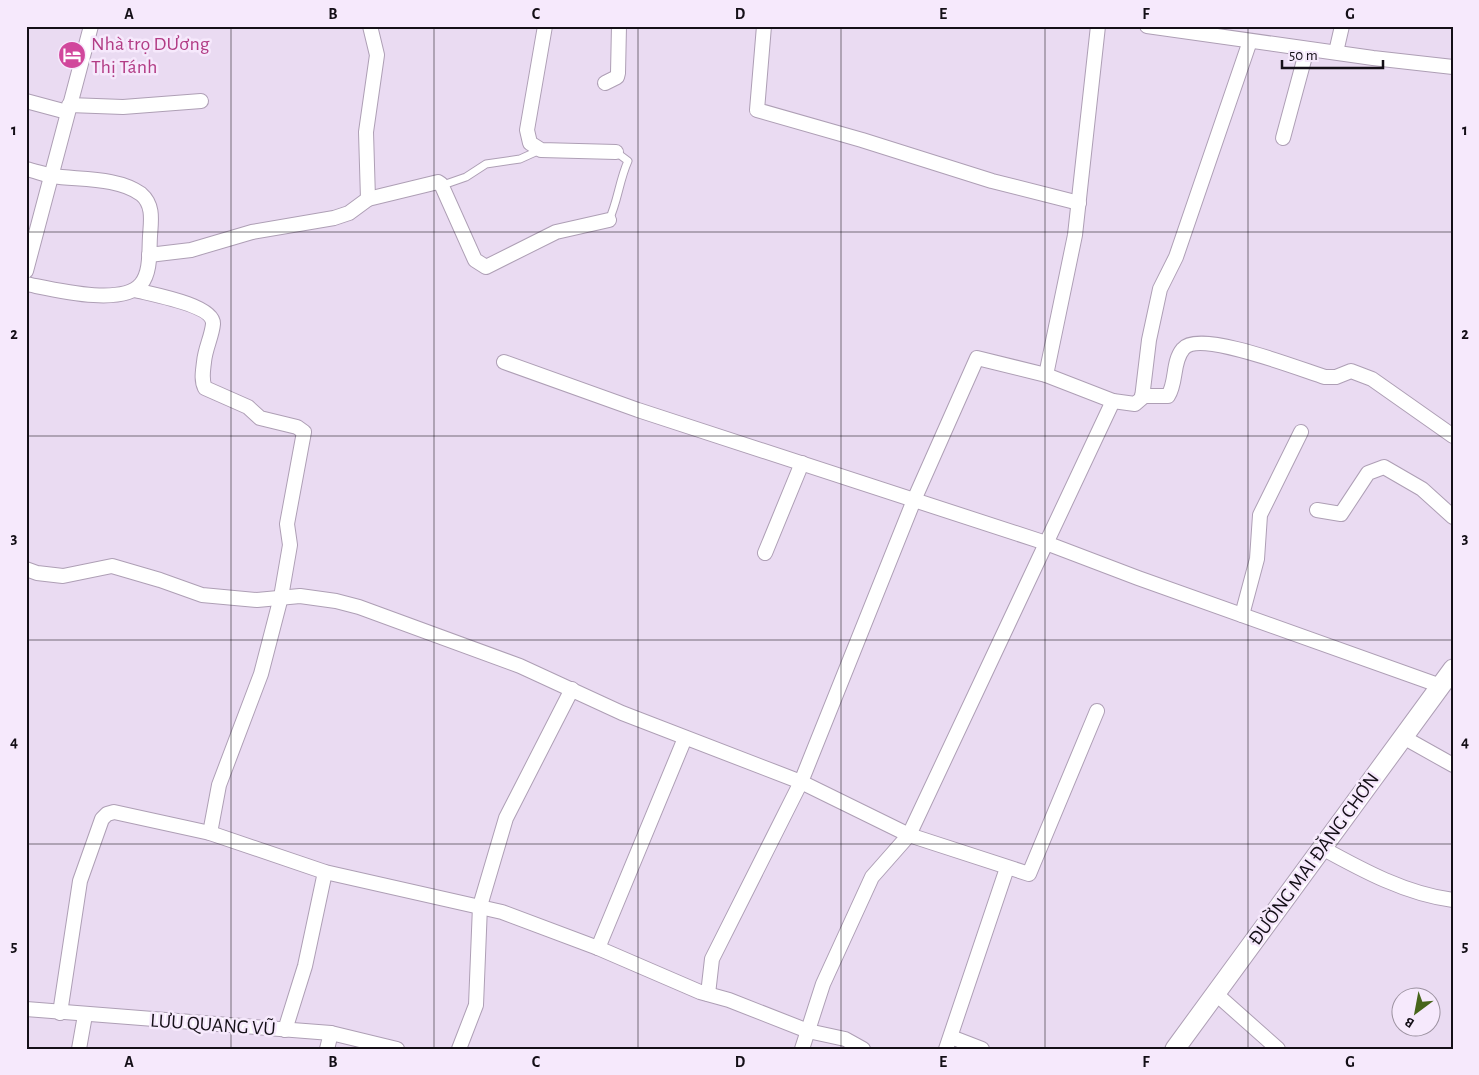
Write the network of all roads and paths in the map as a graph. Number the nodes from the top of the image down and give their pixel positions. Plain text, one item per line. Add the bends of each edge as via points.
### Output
1 (90, 26) edge
2 (370, 26) edge
3 (545, 26) edge
4 (619, 26) edge
5 (764, 26) edge
6 (1098, 26) edge
7 (1147, 26) edge
8 (1342, 26) edge
9 (1250, 41) junction
10 (1307, 49) junction
11 (1336, 52) junction
12 (1453, 67) edge
13 (605, 83) dead end
14 (26, 101) edge
15 (201, 101) dead end
16 (68, 108) junction
17 (1283, 138) dead end
18 (541, 150) junction
19 (616, 152) joint
20 (26, 169) edge
21 (50, 176) junction
22 (443, 185) junction
23 (368, 199) junction
24 (1079, 203) junction
25 (609, 220) joint
26 (149, 255) junction
27 (26, 271) edge
28 (26, 284) edge
29 (135, 290) junction
30 (504, 362) dead end
31 (1046, 375) junction
32 (1142, 396) junction
33 (1114, 401) junction
34 (1301, 432) dead end
35 (1453, 436) edge
36 (802, 463) junction
37 (914, 500) junction
38 (1316, 510) dead end
39 (1453, 517) edge
40 (1046, 543) junction
41 (765, 553) dead end
42 (26, 569) edge
43 (281, 596) junction
44 (1242, 615) junction
45 (1453, 669) edge
46 (1441, 686) junction
47 (572, 689) junction
48 (1097, 712) dead end
49 (1403, 737) junction
50 (685, 738) junction
51 (1453, 765) edge
52 (801, 782) junction
53 (210, 833) junction
54 (909, 835) junction
55 (1322, 848) junction
56 (1006, 868) junction
57 (326, 872) junction
58 (1453, 900) edge
59 (480, 906) junction
60 (598, 948) junction
61 (1215, 993) junction
62 (708, 994) junction
63 (26, 1009) edge
64 (60, 1013) junction
65 (86, 1015) junction
66 (285, 1030) junction
67 (808, 1031) junction
68 (331, 1034) junction
69 (949, 1043) edge
70 (79, 1049) edge
71 (327, 1049) edge
72 (397, 1049) edge
73 (459, 1049) edge
74 (802, 1049) edge
75 (863, 1049) edge
76 (982, 1049) edge
77 (1175, 1049) edge
78 (1278, 1049) edge

1 - 16 street
2 - 23 street via 377,55 366,132
3 - 18 street via 527,130 530,143
4 - 13 street via 618,73 617,77
5 - 24 street via 757,110 992,181
6 - 24 street
7 - 9 street
8 - 11 street
9 - 10 street
9 - 32 street via 1176,258 1160,289
10 - 11 street
10 - 17 street
11 - 12 street
14 - 16 street
15 - 16 street
16 - 21 street
18 - 19 street
18 - 22 lane via 520,159 486,164 466,177
19 - 25 lane via 628,161
20 - 21 street
21 - 26 street via 121,184 142,195 151,213
21 - 27 street
22 - 23 street via 438,182
22 - 25 street via 475,260 486,267 556,232
23 - 26 street via 349,213 334,218 252,232 192,250
24 - 31 street
26 - 29 street via 147,273
28 - 29 street via 87,294 108,295
29 - 43 street via 194,306 209,314 213,322 202,382 206,388 248,406 260,418 304,432 287,524 290,545
30 - 36 street
31 - 33 street
31 - 37 street via 977,358
32 - 33 street via 1135,404
32 - 35 street via 1168,396 1179,355 1190,344 1230,347 1326,377 1351,371 1365,376
33 - 40 street
34 - 44 street via 1260,515 1257,559
36 - 37 street
36 - 41 street
37 - 40 street
37 - 52 street
38 - 39 street via 1341,514 1368,473 1384,467 1422,489
40 - 44 street
40 - 54 street
42 - 43 street via 63,576 112,566 202,595 258,600
43 - 47 street via 322,598 359,607 468,646
43 - 53 street via 261,674 218,785
44 - 46 street
45 - 46 main road, ĐƯỜNG MAI ĐĂNG CHƠN
46 - 49 main road, ĐƯỜNG MAI ĐĂNG CHƠN
47 - 50 street via 622,714
47 - 59 street via 506,818
48 - 56 street via 1029,874
49 - 51 street
49 - 55 main road, ĐƯỜNG MAI ĐĂNG CHƠN
50 - 52 street
50 - 60 street
52 - 54 street
52 - 62 street via 712,959
53 - 57 street
53 - 64 street via 114,812 106,814 78,890
54 - 56 street
54 - 67 street via 872,877 823,984
55 - 58 street via 1398,885
55 - 61 main road, ĐƯỜNG MAI ĐĂNG CHƠN
56 - 69 street
57 - 59 street
57 - 66 street via 305,966
59 - 60 street
59 - 73 street via 476,1004
60 - 62 street
61 - 77 main road, ĐƯỜNG MAI ĐĂNG CHƠN
61 - 78 street
62 - 67 street
63 - 64 street, LƯU QUANG VŨ
64 - 65 street, LƯU QUANG VŨ
65 - 66 street, LƯU QUANG VŨ
65 - 70 street
66 - 68 street, LƯU QUANG VŨ
67 - 74 street
67 - 75 street via 845,1039
68 - 71 street
68 - 72 street, LƯU QUANG VŨ
69 - 76 street

